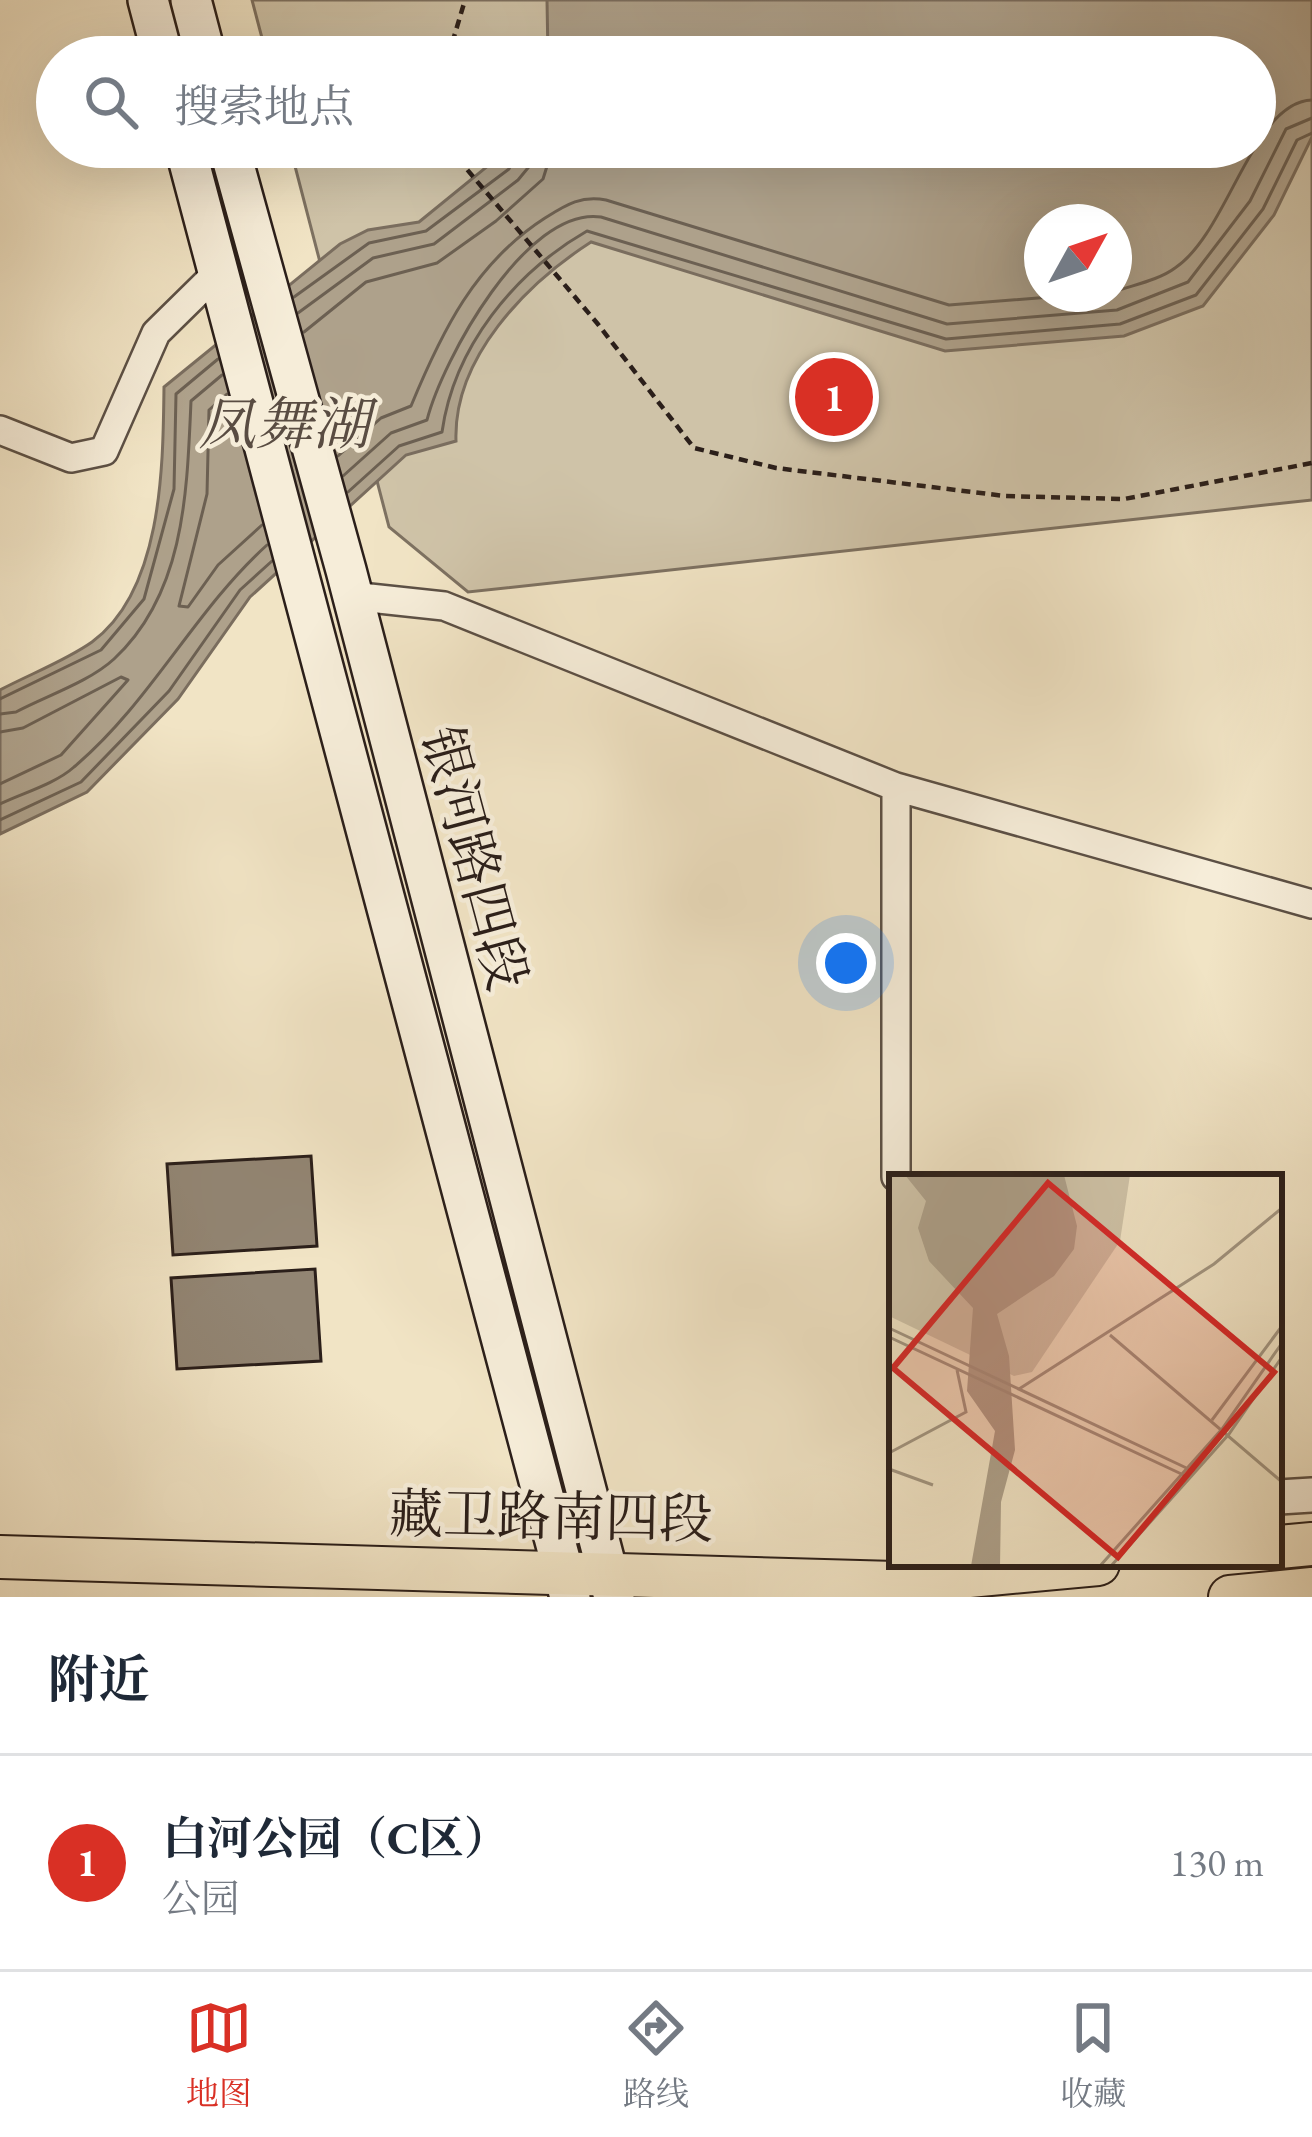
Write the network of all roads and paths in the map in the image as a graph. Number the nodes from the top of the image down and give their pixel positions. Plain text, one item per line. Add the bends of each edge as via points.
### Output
1 (148, 0) edge
2 (191, 0) edge
3 (465, 0) edge
4 (157, 36) edge
5 (200, 36) edge
6 (454, 36) edge
7 (190, 168) edge
8 (235, 168) edge
9 (465, 168) edge
10 (220, 284) junction
11 (0, 430) edge
12 (1312, 463) edge
13 (348, 583) junction
14 (896, 787) junction
15 (1312, 904) edge
16 (896, 1174) edge
17 (1312, 1495) edge
18 (1282, 1497) edge
19 (1312, 1544) edge
20 (1282, 1547) edge
21 (0, 1557) edge
22 (1062, 1567) edge
23 (895, 1581) edge
24 (612, 1585) edge
25 (567, 1586) edge
26 (1312, 1589) edge
27 (1230, 1597) edge

1 - 4 main road
2 - 5 main road
3 - 6 path
7 - 10 main road, 银河路四段
8 - 13 main road, 银河路四段
9 - 12 path via 694,448 776,468 1005,496 1124,499
10 - 11 street via 156,332 104,451 71,458
10 - 25 main road, 银河路四段
13 - 14 street via 444,606
13 - 24 main road, 银河路四段
14 - 15 street
14 - 16 street
17 - 18 street
19 - 20 main road
21 - 25 main road, 藏卫路南四段
22 - 23 main road, 藏卫路南四段
23 - 24 main road, 藏卫路南四段
24 - 25 main road, 藏卫路南四段
26 - 27 main road

